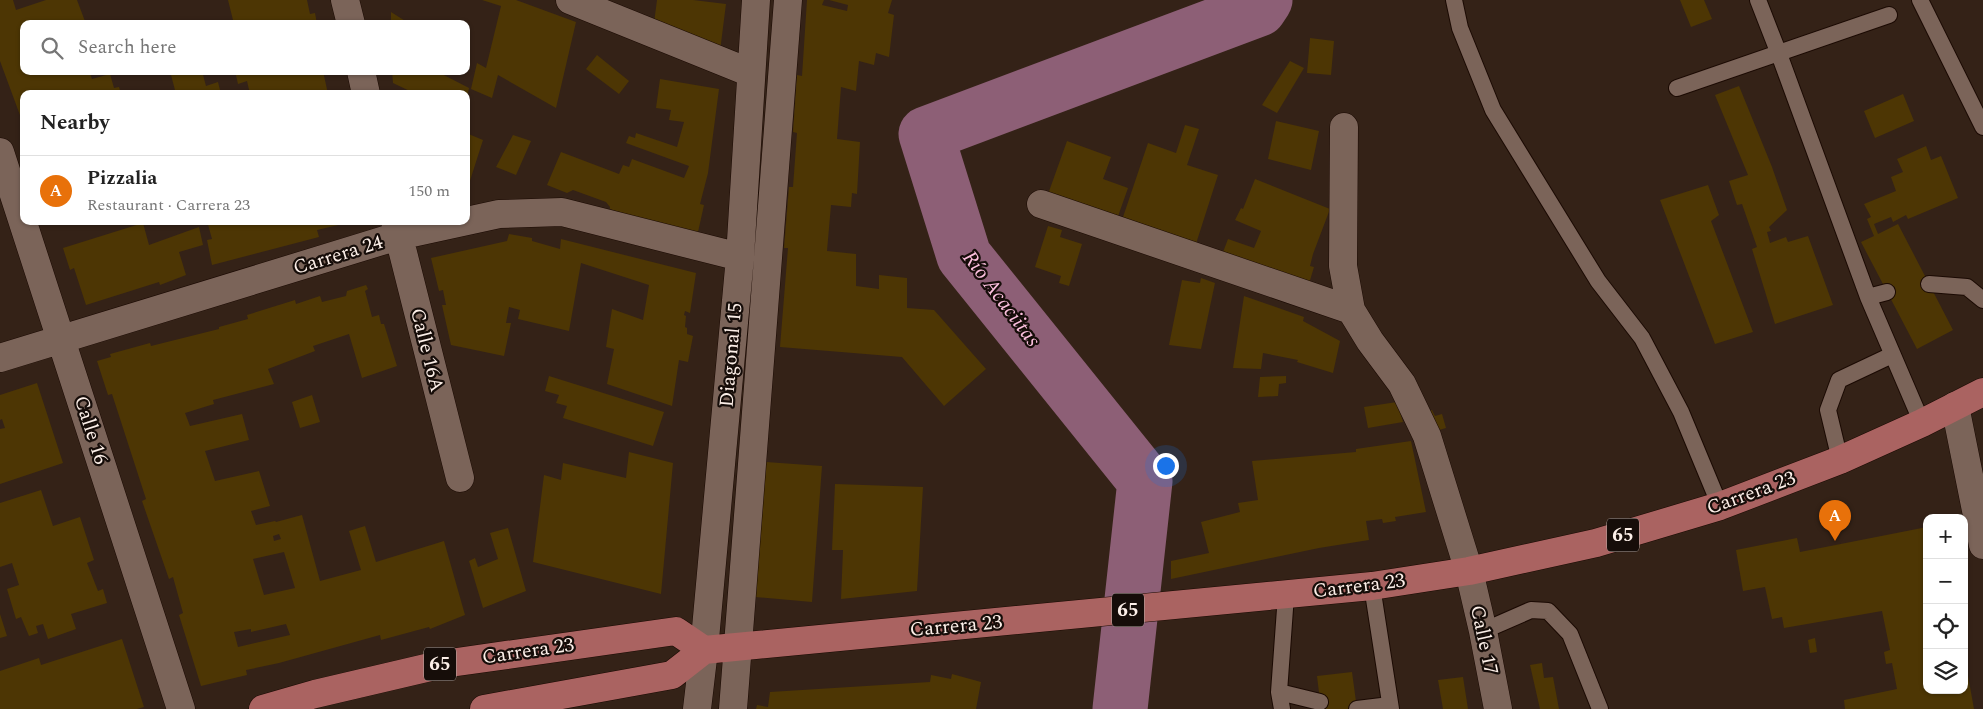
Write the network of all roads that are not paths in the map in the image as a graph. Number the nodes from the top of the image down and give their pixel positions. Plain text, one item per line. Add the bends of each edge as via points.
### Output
1 (345, 0) edge
2 (570, 0) edge
3 (756, 0) edge
4 (788, 0) edge
5 (1454, 0) edge
6 (1758, 0) edge
7 (1920, 0) edge
8 (1889, 15) dead end
9 (349, 20) edge
10 (1779, 54) junction
11 (751, 73) junction
12 (362, 75) edge
13 (1677, 88) dead end
14 (365, 90) edge
15 (1975, 95) edge
16 (1344, 127) dead end
17 (1983, 127) edge
18 (0, 152) edge
19 (1041, 204) dead end
20 (20, 212) edge
21 (470, 218) edge
22 (24, 225) edge
23 (424, 225) edge
24 (397, 229) edge
25 (740, 257) junction
26 (1929, 284) dead end
27 (1887, 292) dead end
28 (1868, 297) junction
29 (1983, 300) edge
30 (1351, 310) junction
31 (62, 338) junction
32 (1892, 355) junction
33 (0, 358) edge
34 (1983, 392) edge
35 (1955, 406) junction
36 (1922, 423) junction
37 (1840, 460) junction
38 (460, 478) dead end
39 (1720, 506) junction
40 (1983, 546) edge
41 (1469, 571) junction
42 (1372, 586) junction
43 (1279, 595) junction
44 (1484, 631) junction
45 (739, 646) junction
46 (704, 650) junction
47 (1279, 692) junction
48 (1320, 702) dead end
49 (1391, 707) edge
50 (181, 709) edge
51 (262, 709) edge
52 (484, 709) edge
53 (696, 709) edge
54 (733, 709) edge
55 (1282, 709) edge
56 (1357, 709) edge
57 (1498, 709) edge
58 (1600, 709) edge

1 - 9 street
2 - 11 street
3 - 11 street, Diagonal 15
4 - 45 street, Diagonal 15
5 - 39 lane via 1460,28 1493,110 1598,281 1642,338 1681,412
6 - 10 lane
7 - 15 lane
8 - 10 lane
10 - 13 lane
10 - 28 lane
11 - 25 street, Diagonal 15
12 - 14 street
15 - 17 lane
16 - 30 street via 1343,266
18 - 20 street, Calle 16
19 - 30 street
21 - 25 street, Carrera 24 via 562,212
22 - 31 street, Calle 16
23 - 24 street, Carrera 24
24 - 31 street, Carrera 24
24 - 38 street, Calle 16A
25 - 46 street, Diagonal 15
26 - 29 lane via 1967,287
27 - 28 lane
28 - 32 lane
30 - 41 street, Calle 17 via 1402,384 1427,436
31 - 33 street, Carrera 24
31 - 50 street, Calle 16
32 - 36 lane
32 - 37 lane via 1839,380 1828,410
34 - 35 main road, Carrera 23 / 65
35 - 36 main road, Carrera 23 / 65
35 - 40 street
36 - 37 main road, Carrera 23 / 65
37 - 39 main road, Carrera 23 / 65
39 - 41 main road, Carrera 23 / 65 via 1596,544
41 - 42 main road, Carrera 23 / 65
41 - 44 street, Calle 17
42 - 43 main road, Carrera 23 / 65
42 - 49 lane
43 - 45 main road, Carrera 23 / 65
43 - 47 lane
44 - 57 street, Calle 17
44 - 58 lane via 1531,610 1548,611 1570,634
45 - 46 main road, Carrera 23 / 65
45 - 54 street, Diagonal 15
46 - 51 main road, Carrera 23 / 65 via 676,631 622,638 443,664
46 - 52 main road via 672,675
46 - 53 street, Diagonal 15
47 - 48 lane
47 - 55 lane
49 - 56 lane

